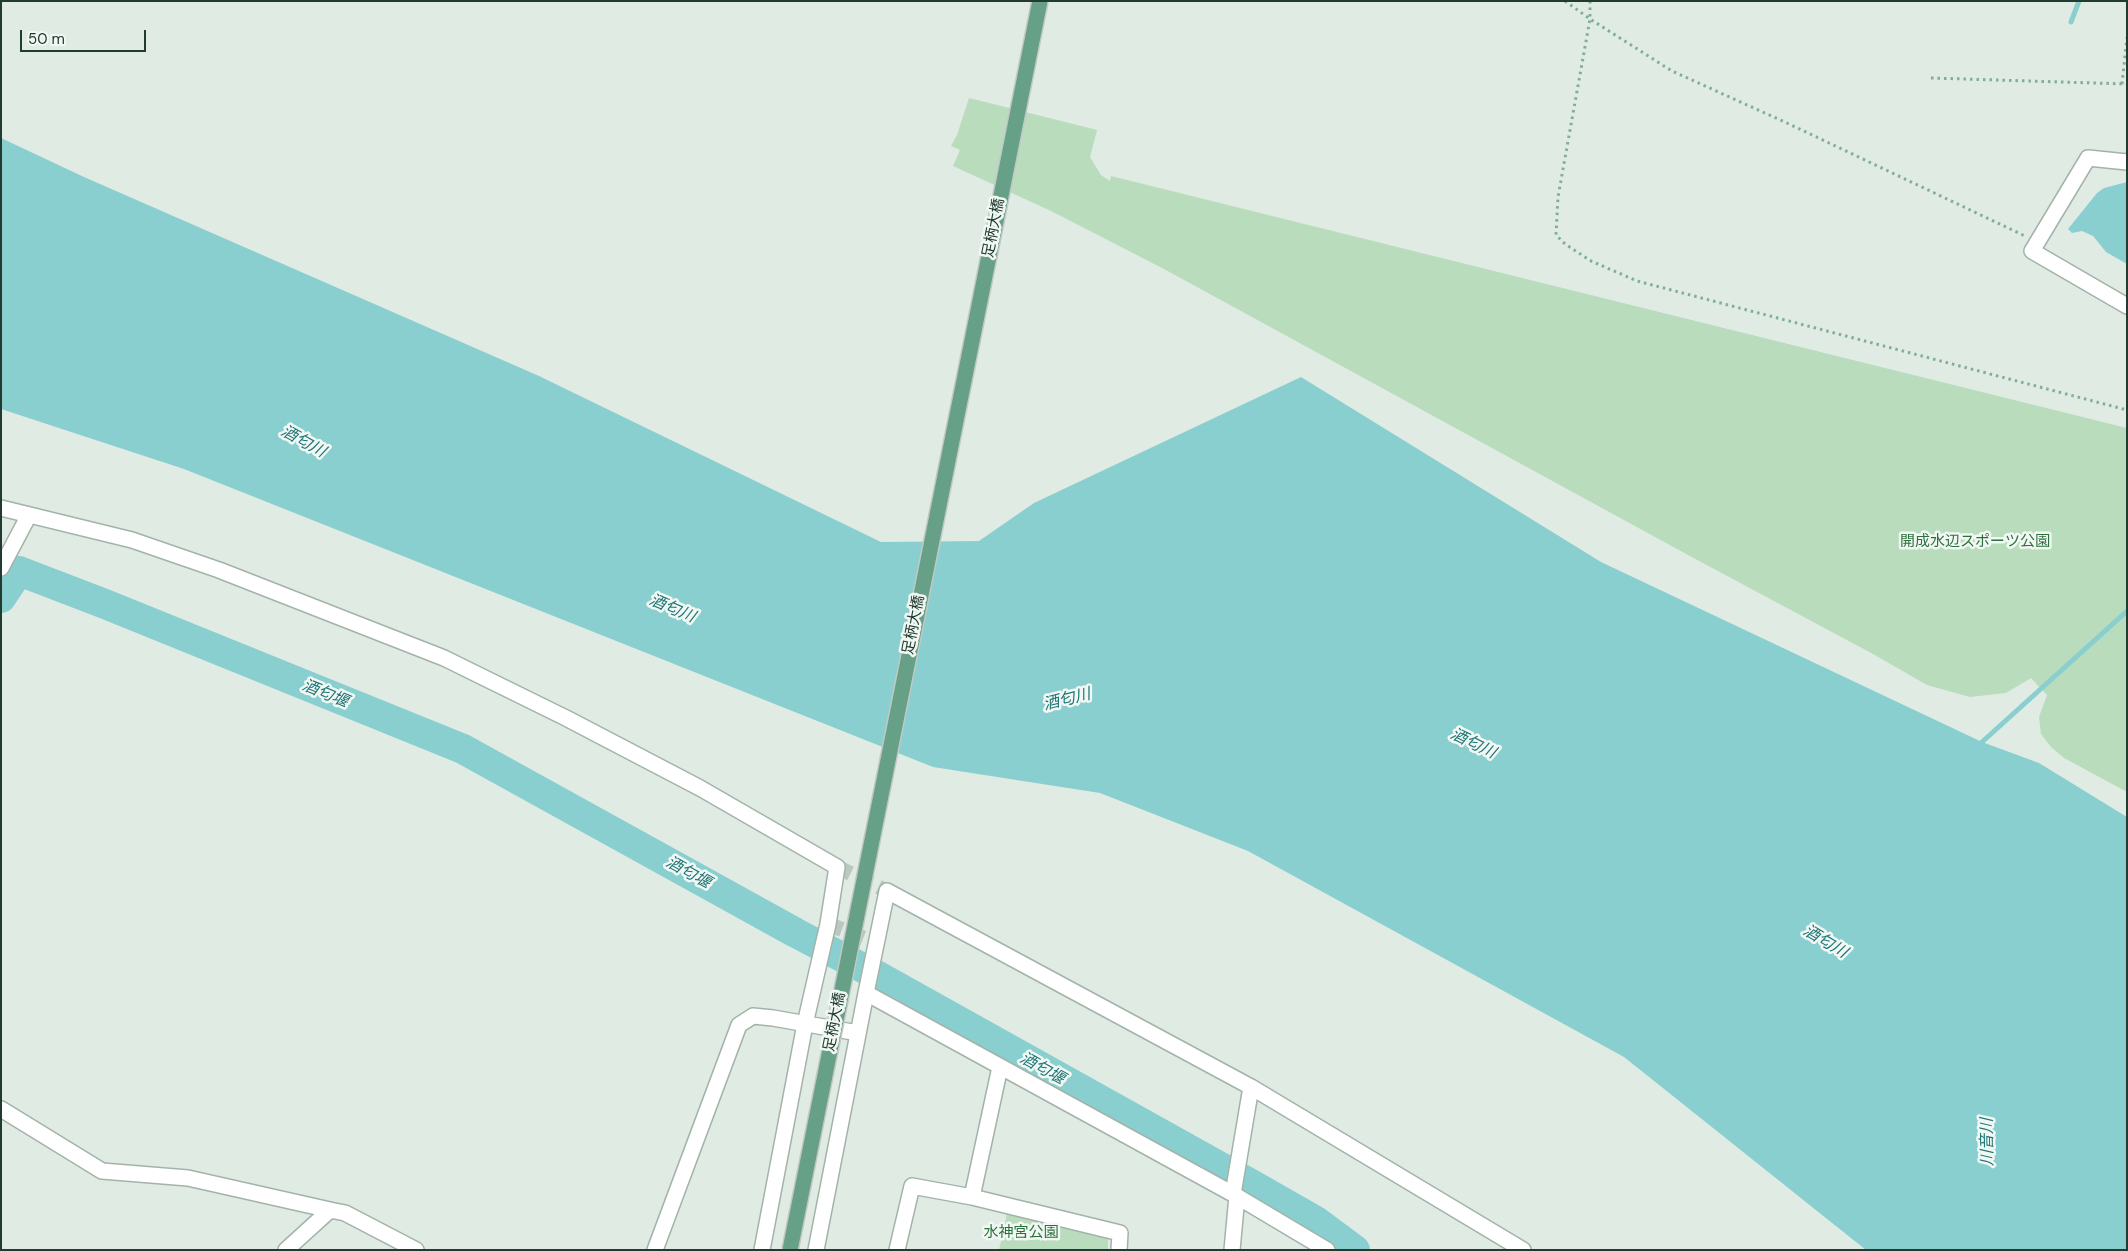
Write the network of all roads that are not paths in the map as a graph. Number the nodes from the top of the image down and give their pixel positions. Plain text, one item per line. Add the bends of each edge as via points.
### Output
1 (1040, 1) edge
2 (2127, 162) edge
3 (2127, 306) edge
4 (1, 508) edge
5 (29, 515) junction
6 (1, 568) edge
7 (867, 988) junction
8 (805, 1024) junction
9 (858, 1034) junction
10 (1000, 1067) junction
11 (1251, 1087) junction
12 (1, 1109) edge
13 (1236, 1186) junction
14 (972, 1197) junction
15 (330, 1210) junction
16 (1514, 1247) edge
17 (286, 1250) edge
18 (416, 1250) edge
19 (655, 1250) edge
20 (762, 1250) edge
21 (790, 1250) edge
22 (816, 1250) edge
23 (897, 1250) edge
24 (1119, 1250) edge
25 (1232, 1250) edge
26 (1327, 1250) edge

1 - 21 main road, 足柄大橋, bridge
2 - 3 street via 2088,158 2032,251
4 - 5 street
5 - 6 street
5 - 8 street via 132,540 444,658 700,788 837,867
7 - 9 street
7 - 10 street
7 - 11 street via 887,891
8 - 9 street
8 - 19 street via 753,1016 739,1025
8 - 20 street
9 - 22 street
10 - 13 street
10 - 14 street
11 - 13 street
11 - 16 street
12 - 15 street via 102,1171 188,1178
13 - 25 street
13 - 26 street
14 - 23 street via 912,1186
14 - 24 street via 1120,1234
15 - 17 street
15 - 18 street via 346,1213

